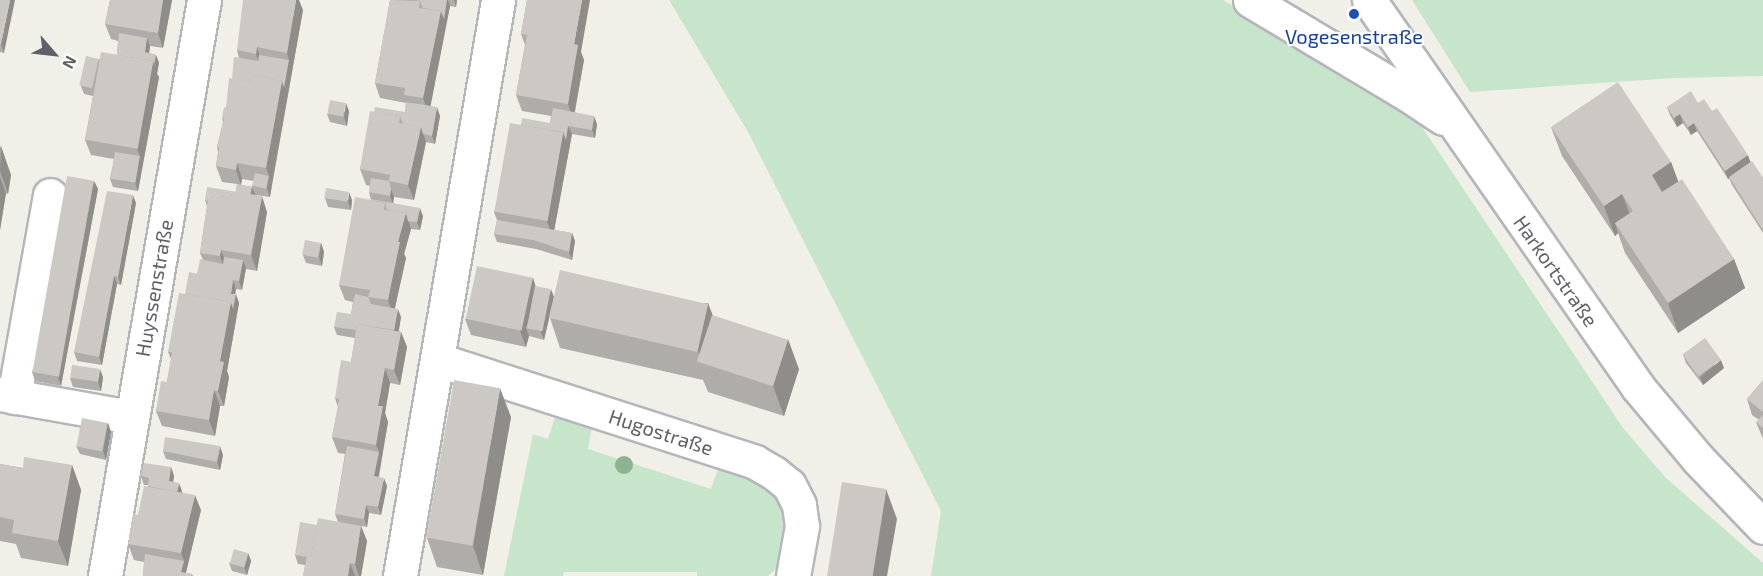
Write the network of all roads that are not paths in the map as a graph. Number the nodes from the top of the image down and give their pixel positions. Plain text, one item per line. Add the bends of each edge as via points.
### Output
1 (204, 0) edge
2 (498, 0) edge
3 (1250, 0) edge
4 (1369, 0) edge
5 (1459, 129) junction
6 (51, 195) dead end
7 (438, 360) junction
8 (7, 396) edge
9 (131, 417) junction
10 (1763, 527) edge
11 (105, 576) edge
12 (400, 576) edge
13 (793, 576) edge

1 - 9 street, Huyssenstraße
2 - 7 street
3 - 5 street
4 - 5 street, Harkortstraße
5 - 10 street, Harkortstraße via 1637,386
6 - 8 street
7 - 12 street
7 - 13 street, Hugostraße via 755,462 774,473 789,485 799,505 802,526
8 - 9 street
9 - 11 street, Huyssenstraße

